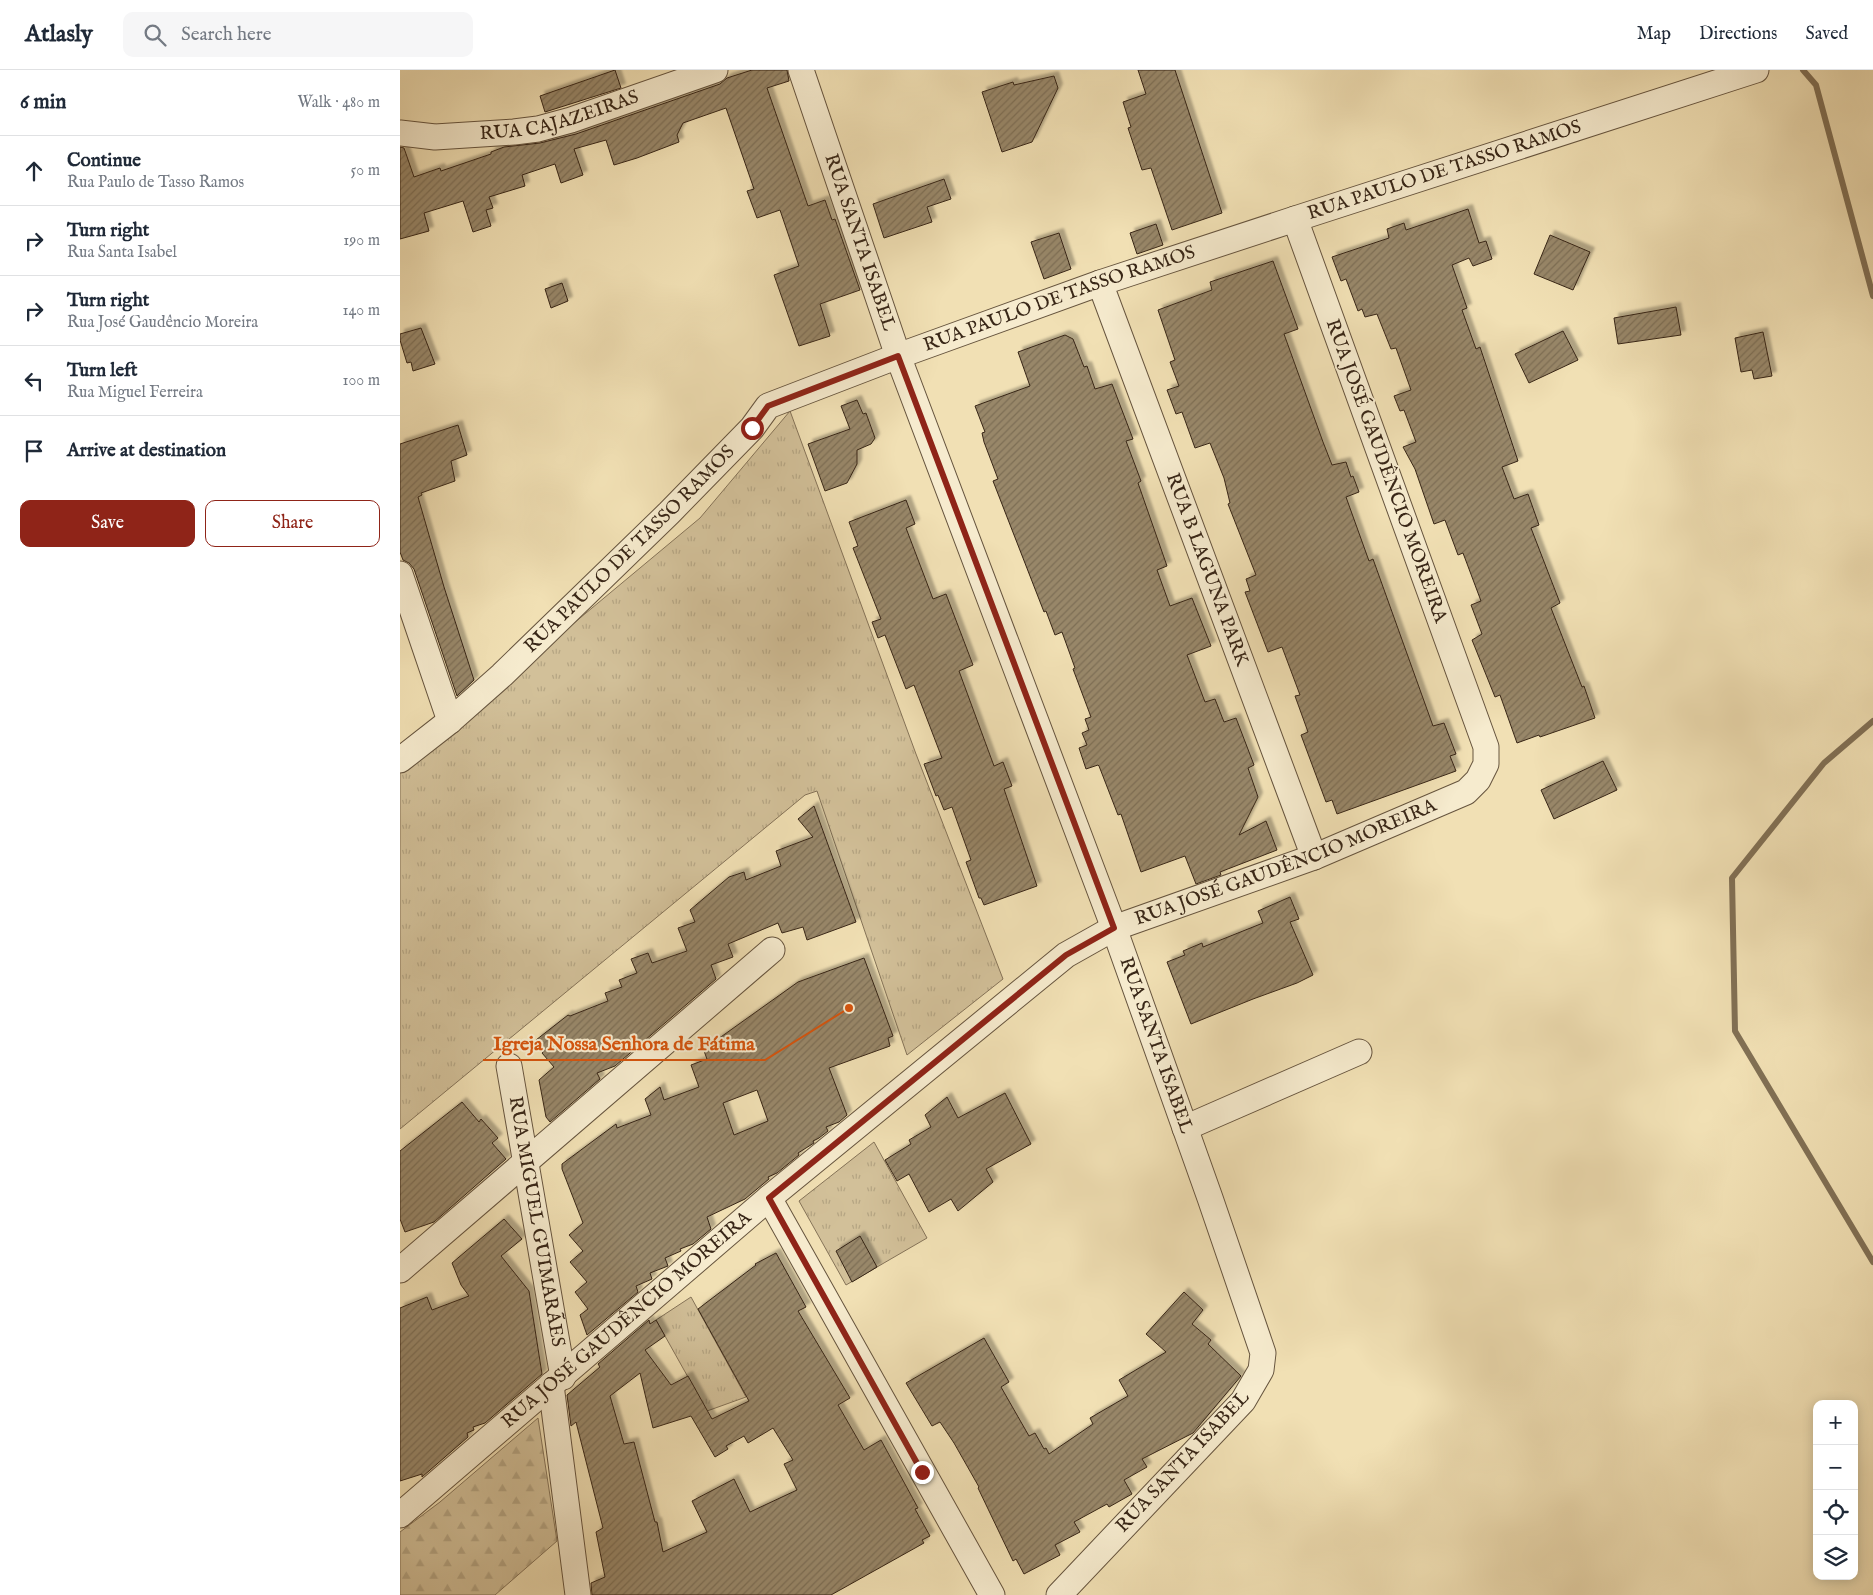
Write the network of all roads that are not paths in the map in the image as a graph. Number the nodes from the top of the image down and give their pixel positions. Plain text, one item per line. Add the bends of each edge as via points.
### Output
1 (716, 70) edge
2 (801, 70) edge
3 (1756, 70) edge
4 (400, 133) edge
5 (1295, 218) junction
6 (1100, 283) junction
7 (898, 356) junction
8 (400, 574) edge
9 (450, 721) junction
10 (400, 760) edge
11 (1314, 857) junction
12 (1114, 928) junction
13 (772, 950) dead end
14 (1359, 1052) dead end
15 (509, 1066) dead end
16 (1185, 1128) junction
17 (526, 1164) junction
18 (769, 1198) junction
19 (400, 1270) edge
20 (557, 1381) junction
21 (400, 1515) edge
22 (578, 1595) edge
23 (992, 1595) edge
24 (1059, 1595) edge

1 - 4 street, RUA CAJAZEIRAS via 538,129 435,137
2 - 7 street, RUA SANTA ISABEL
3 - 5 street, RUA PAULO DE TASSO RAMOS
5 - 6 street, RUA PAULO DE TASSO RAMOS
5 - 11 street, RUA JOSÉ GAUDÊNCIO MOREIRA via 1486,747 1486,764 1478,780 1466,792
6 - 7 street, RUA PAULO DE TASSO RAMOS
6 - 11 street, RUA B LAGUNA PARK
7 - 9 street, RUA PAULO DE TASSO RAMOS via 768,406 752,428 669,513
7 - 12 street, RUA SANTA ISABEL
8 - 9 street
9 - 10 street, RUA PAULO DE TASSO RAMOS
11 - 12 street, RUA JOSÉ GAUDÊNCIO MOREIRA
12 - 16 street, RUA SANTA ISABEL
12 - 18 street, RUA JOSÉ GAUDÊNCIO MOREIRA via 1066,955
13 - 17 street
14 - 16 street
15 - 17 street, RUA MIGUEL GUIMARÃES
16 - 24 street, RUA SANTA ISABEL via 1263,1353 1261,1370 1243,1401
17 - 19 street
17 - 20 street, RUA MIGUEL GUIMARÃES
18 - 20 street, RUA JOSÉ GAUDÊNCIO MOREIRA
18 - 23 street
20 - 21 street, RUA JOSÉ GAUDÊNCIO MOREIRA
20 - 22 street, RUA MIGUEL GUIMARÃES

